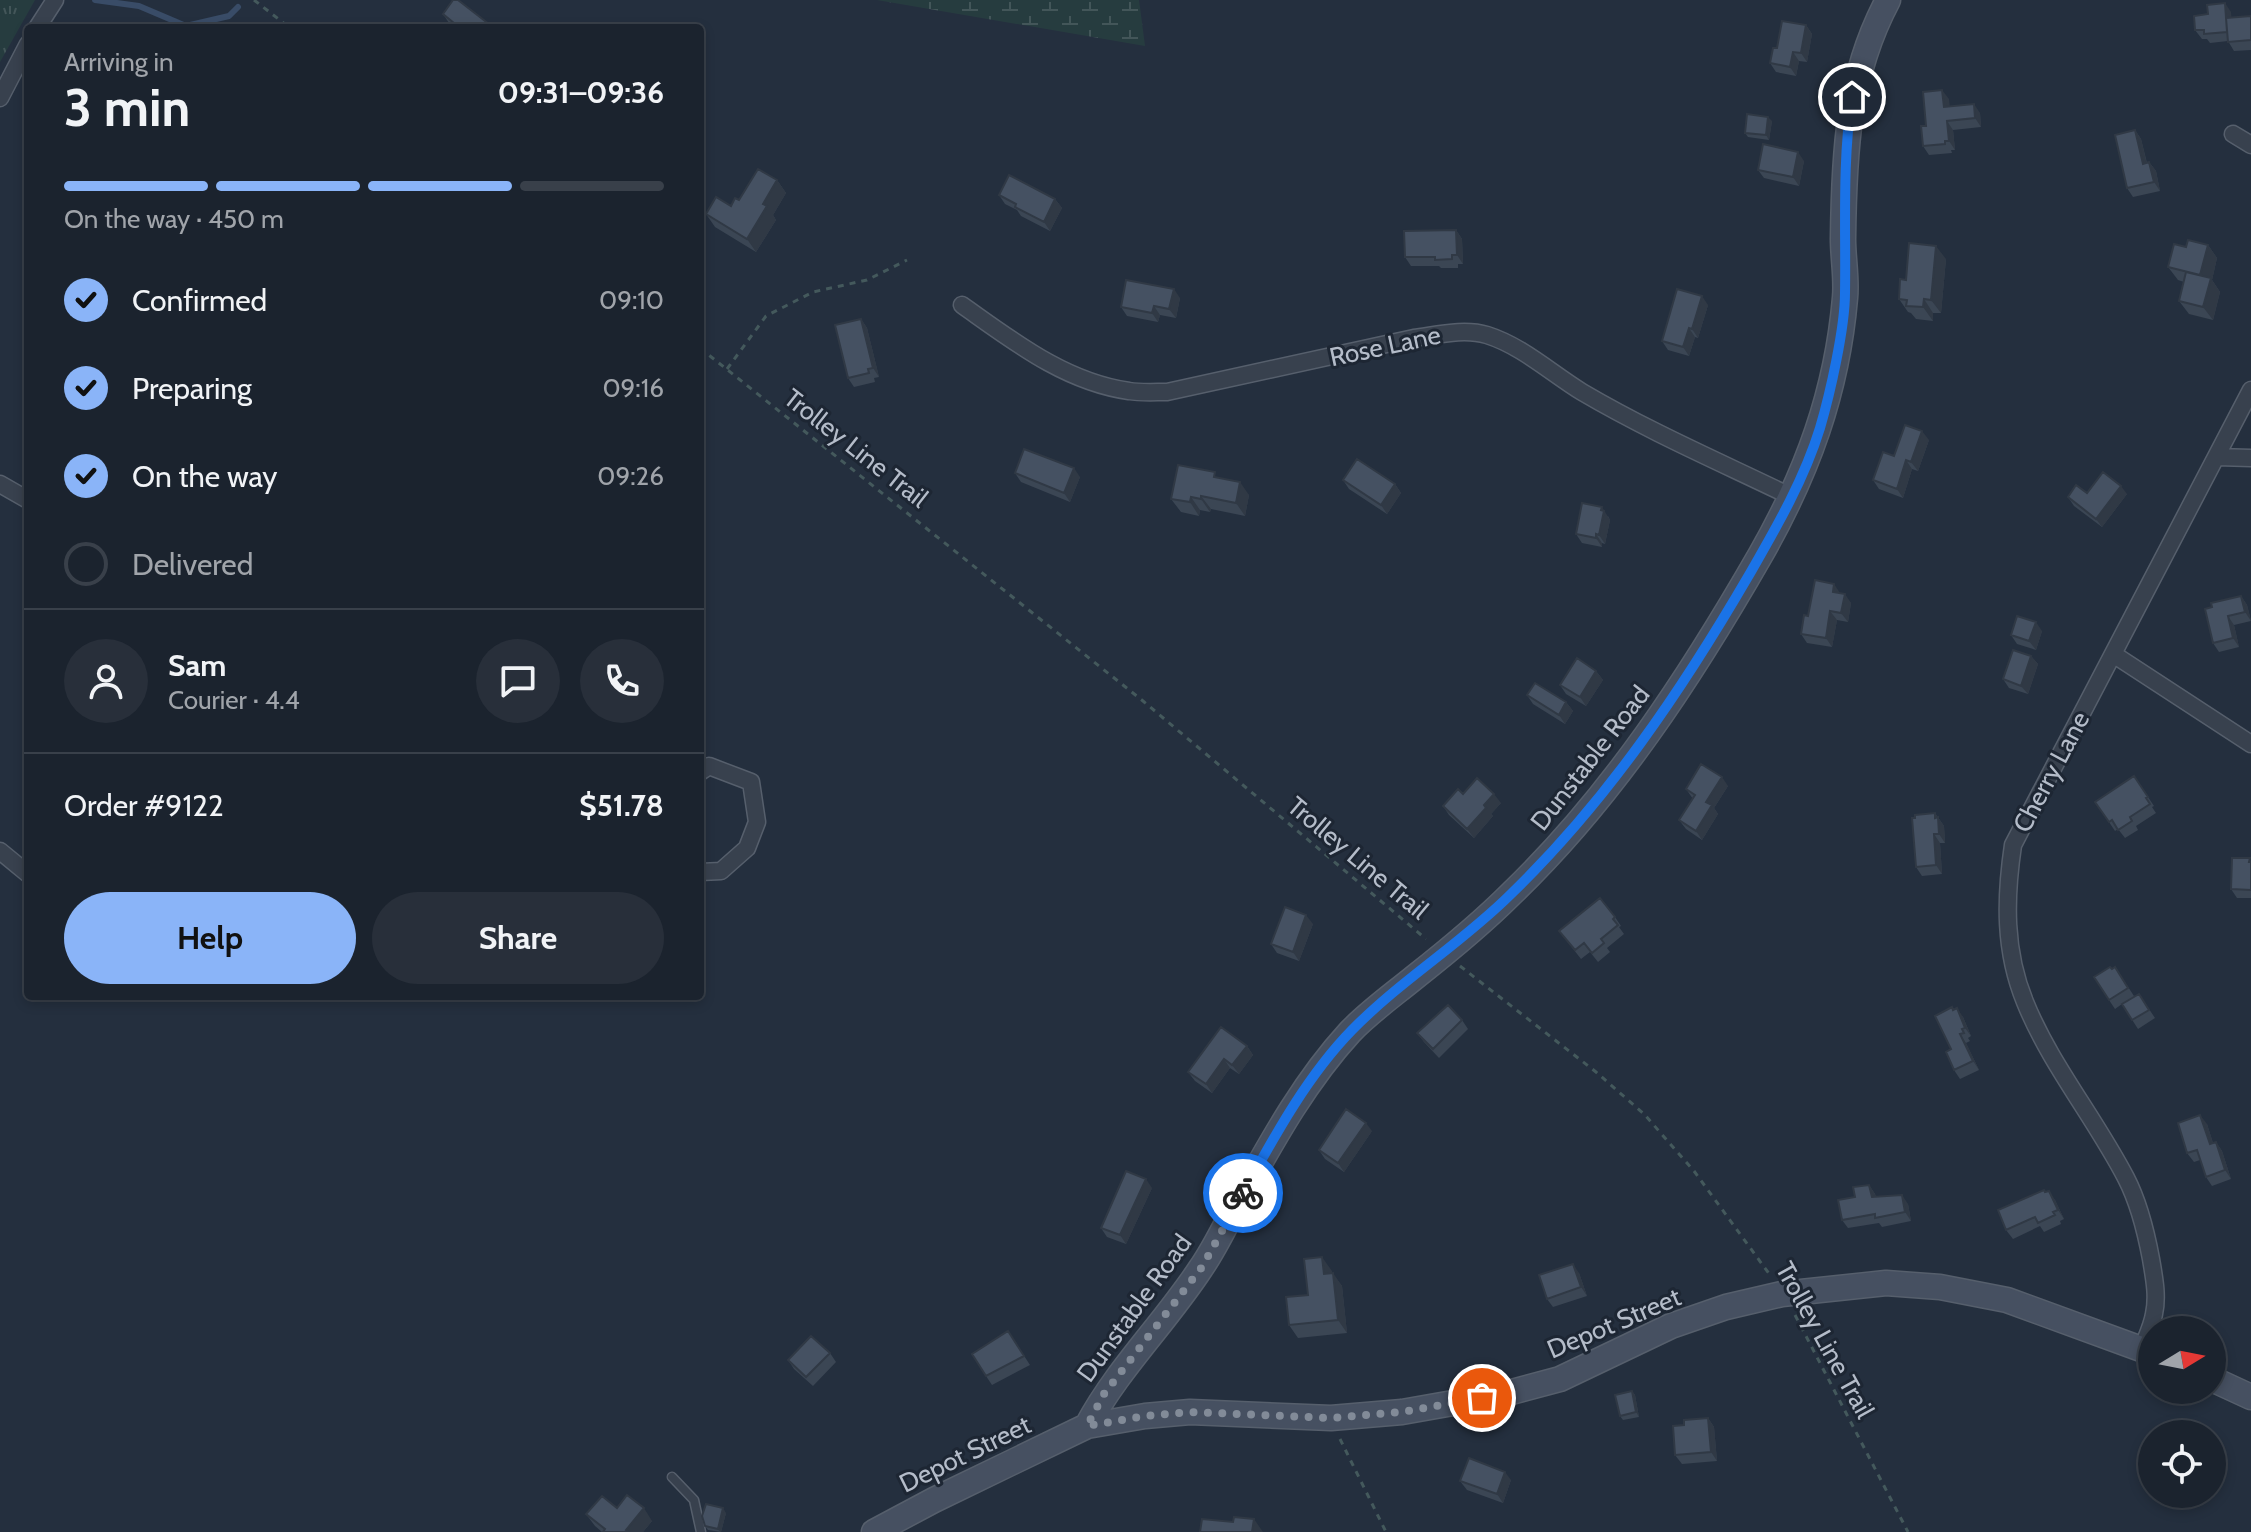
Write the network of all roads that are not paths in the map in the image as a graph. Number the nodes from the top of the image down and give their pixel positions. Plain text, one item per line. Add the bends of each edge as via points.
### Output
1 (55, 0) edge
2 (1888, 0) edge
3 (40, 24) edge
4 (24, 52) edge
5 (0, 98) edge
6 (2233, 134) dead end
7 (2251, 145) edge
8 (962, 305) dead end
9 (2251, 390) edge
10 (2217, 457) junction
11 (2251, 458) edge
12 (0, 484) edge
13 (1792, 497) junction
14 (24, 498) edge
15 (2113, 654) junction
16 (2251, 744) edge
17 (704, 769) edge
18 (0, 851) edge
19 (24, 871) edge
20 (704, 872) edge
21 (2154, 1316) edge
22 (2138, 1348) edge
23 (2226, 1385) edge
24 (2251, 1397) edge
25 (1087, 1426) junction
26 (672, 1477) dead end
27 (701, 1532) edge
28 (874, 1532) edge

1 - 3 street
2 - 13 street, Dunstable Road via 1852,97 1845,142 1845,296 1820,428
4 - 5 street
6 - 7 street
8 - 13 street, Rose Lane via 1020,347 1071,374 1129,391 1167,392 1414,338 1484,334 1686,447
9 - 10 street, Cherry Lane
10 - 11 street
10 - 15 street, Cherry Lane
12 - 14 street
13 - 25 street, Dunstable Road via 1719,627 1644,740 1551,854 1352,1030 1318,1072 1202,1267 1104,1394
15 - 16 street
15 - 21 street, Cherry Lane via 2013,845 2006,891 2013,959 2024,999 2139,1210 2156,1296
17 - 20 street via 709,766 751,782 757,822 747,848 721,871
18 - 19 street
22 - 25 street, Depot Street via 2007,1300 1886,1283 1782,1294 1726,1307 1671,1326 1560,1379 1504,1394 1331,1418 1190,1412
23 - 24 street
25 - 28 street, Depot Street
26 - 27 lane via 694,1500

